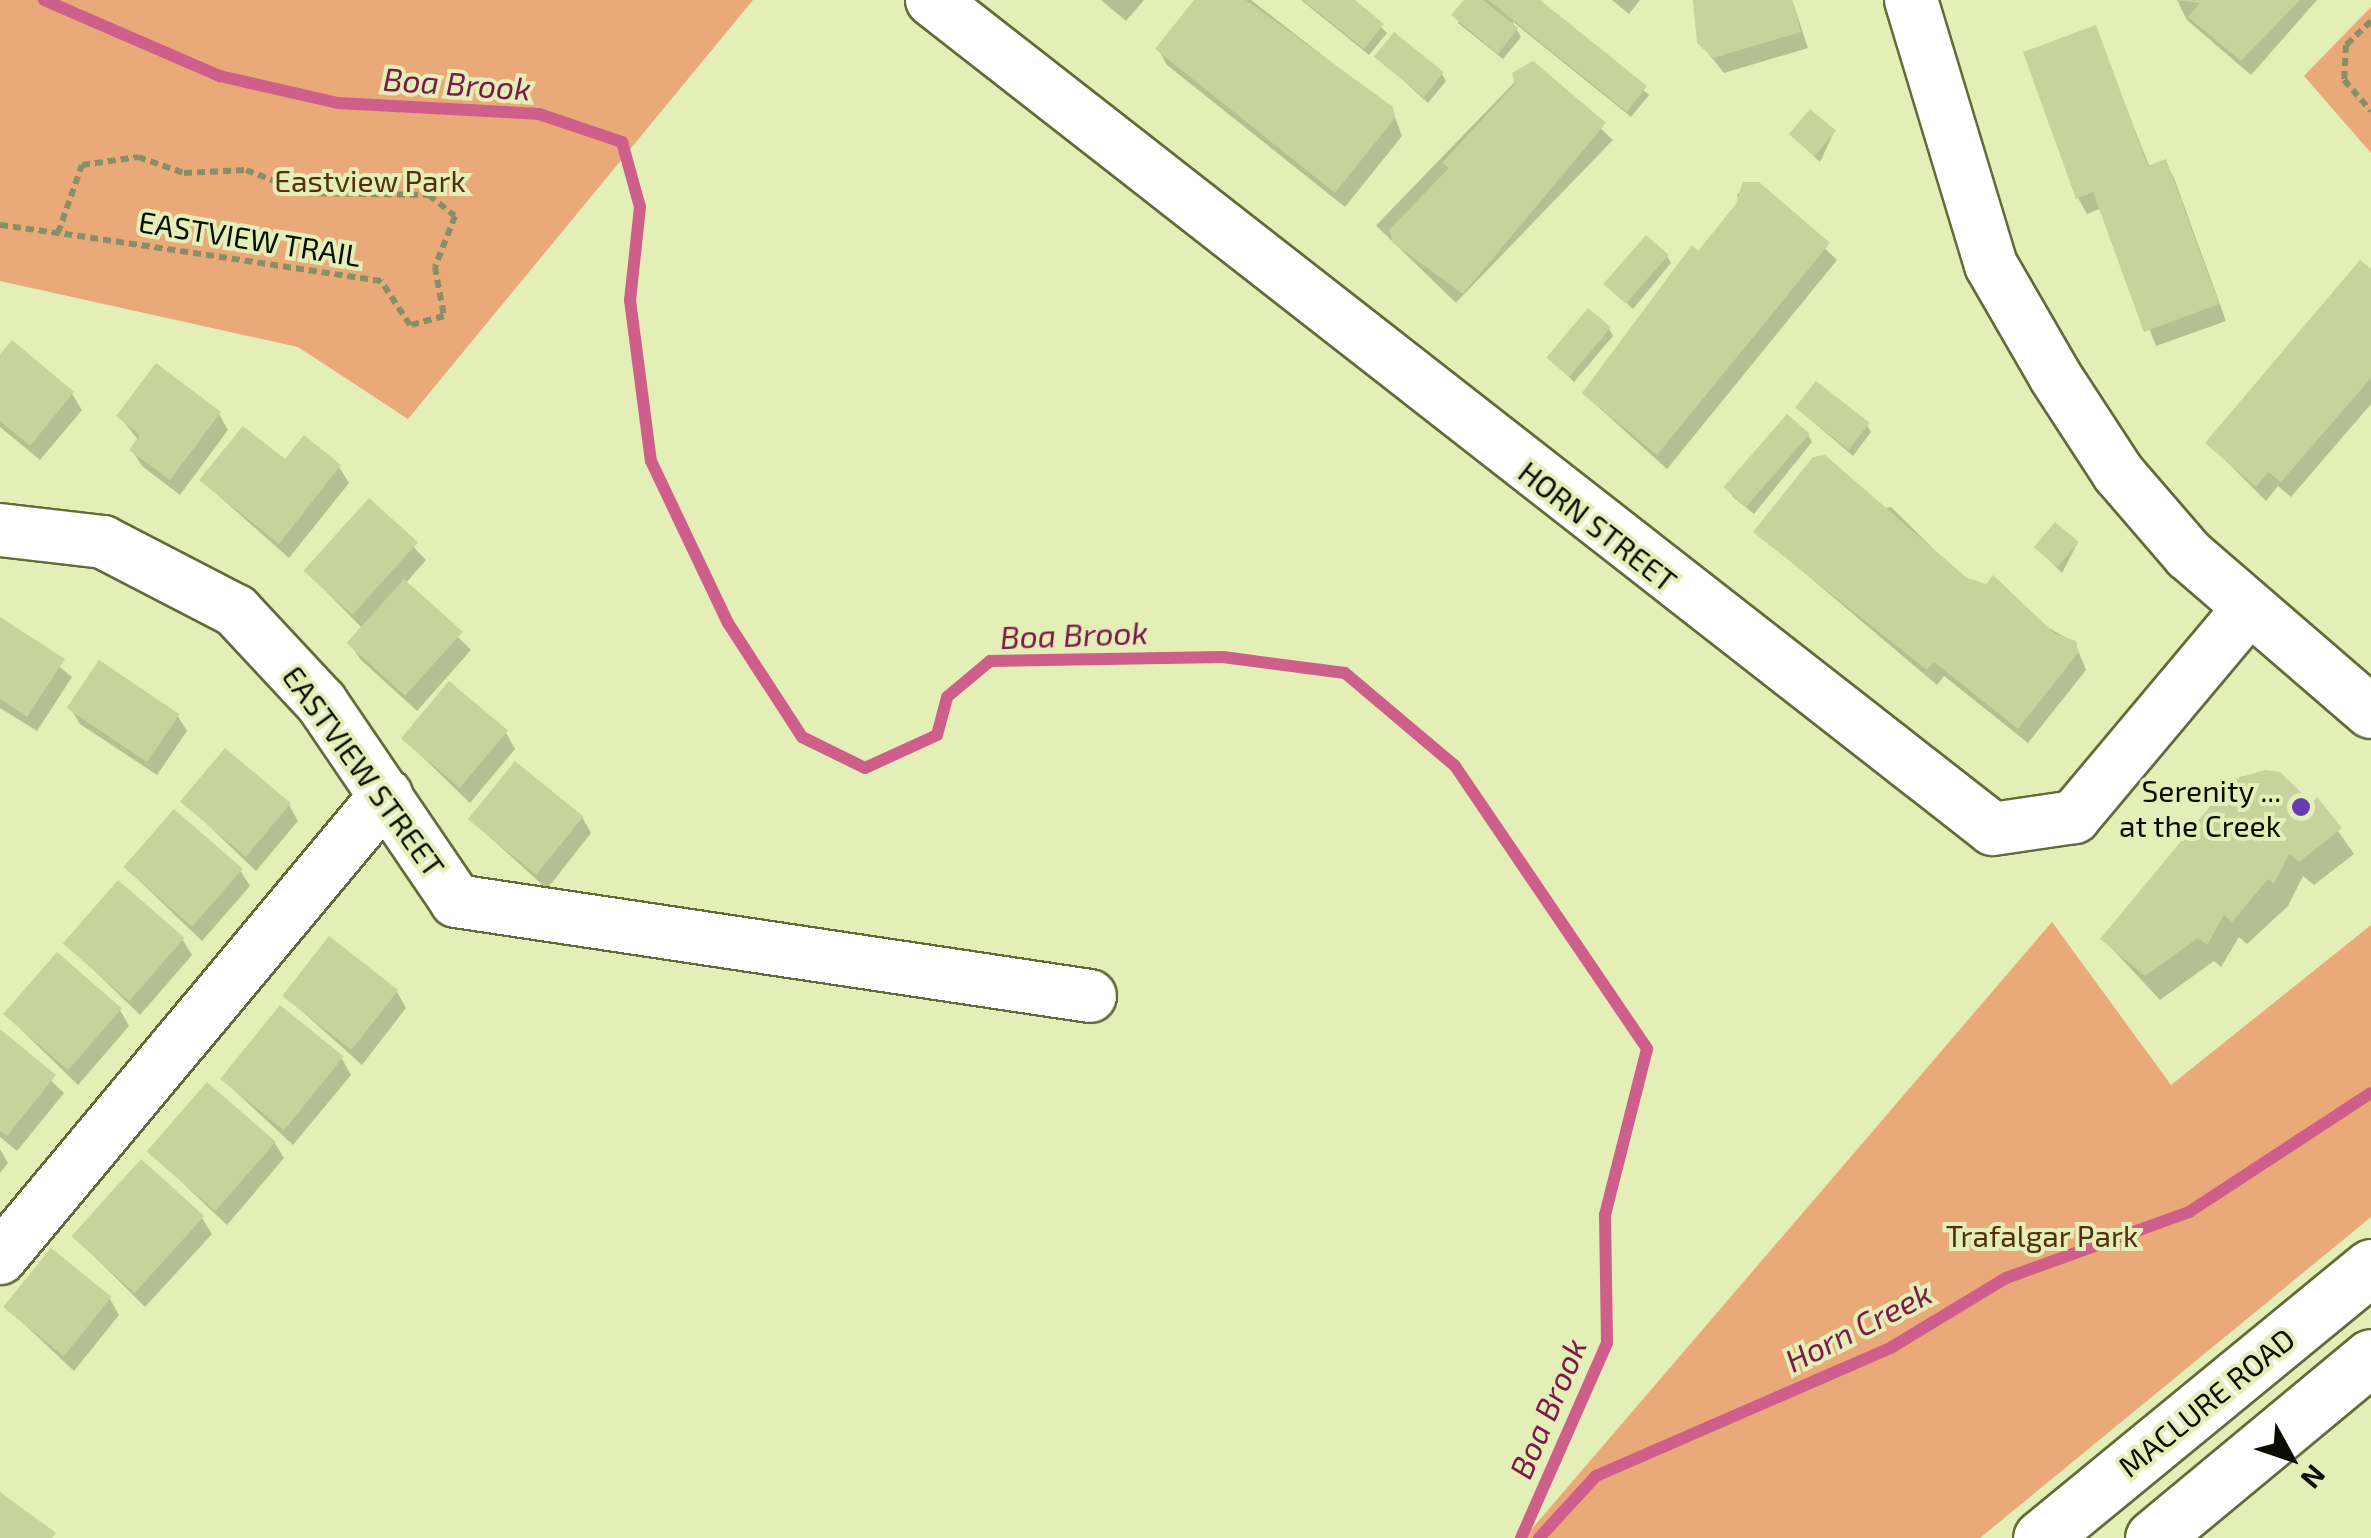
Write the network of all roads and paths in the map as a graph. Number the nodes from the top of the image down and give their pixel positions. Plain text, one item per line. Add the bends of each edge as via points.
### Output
1 (932, 0) edge
2 (1911, 0) edge
3 (2371, 21) edge
4 (2371, 112) edge
5 (0, 225) edge
6 (58, 233) junction
7 (0, 530) edge
8 (2246, 612) junction
9 (2371, 712) edge
10 (386, 795) junction
11 (1090, 996) dead end
12 (0, 1258) edge
13 (2371, 1267) edge
14 (2371, 1358) edge
15 (2041, 1538) edge
16 (2153, 1538) edge

1 - 8 street, HORN STREET via 1992,829 2074,817
2 - 8 street via 1991,265 2119,474
3 - 4 path via 2346,44 2344,80
5 - 6 path, EASTVIEW TRAIL
6 - 6 path, EASTVIEW TRAIL via 381,280 410,325 444,316 434,267 455,216 429,195 306,193 246,170 184,174 138,157 82,165
7 - 10 street, EASTVIEW STREET via 103,542 236,611 321,702
8 - 9 street
10 - 11 street, EASTVIEW STREET via 456,902
10 - 12 street
13 - 15 main road, MACLURE ROAD
14 - 16 main road

